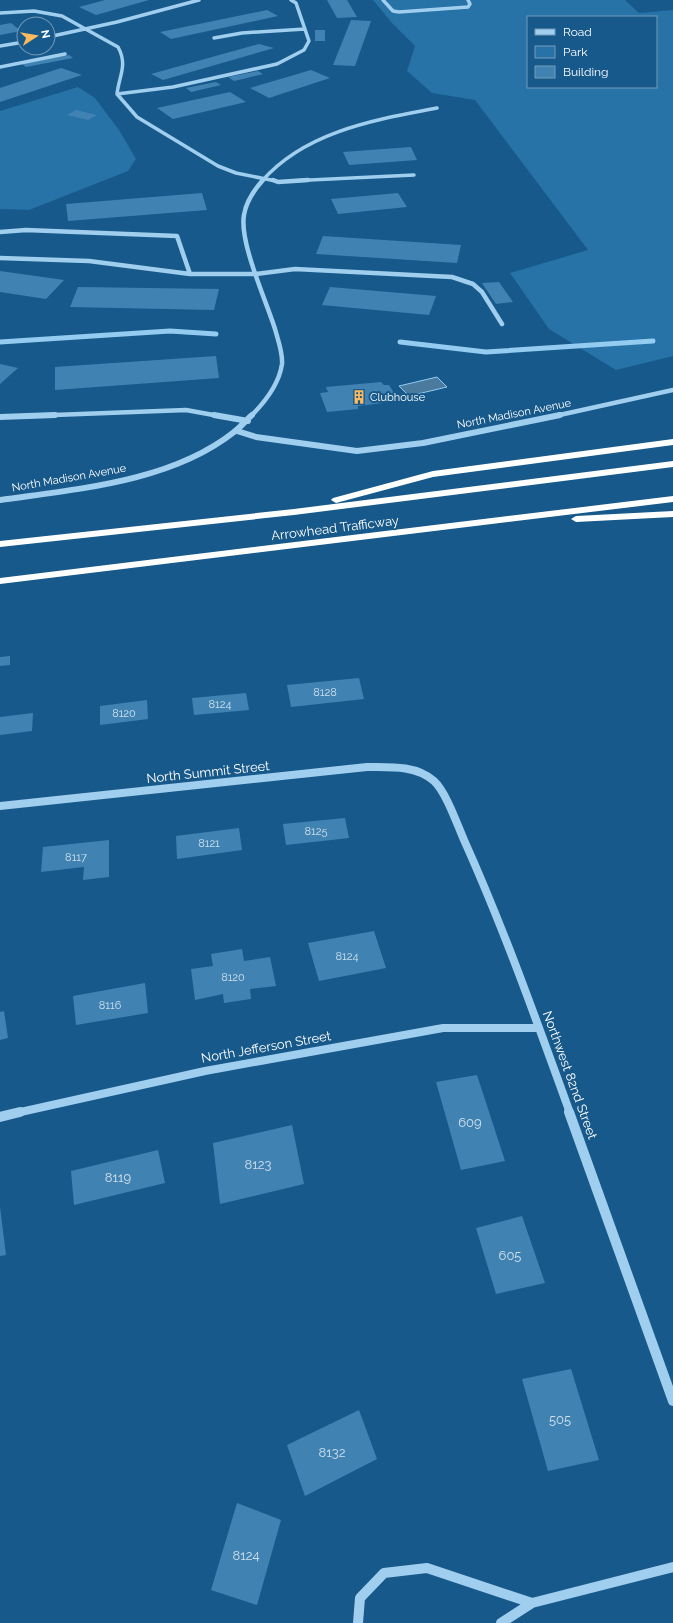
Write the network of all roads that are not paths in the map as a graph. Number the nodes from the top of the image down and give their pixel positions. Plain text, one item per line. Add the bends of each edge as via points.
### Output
1 (199, 0) edge
2 (291, 0) edge
3 (383, 0) edge
4 (468, 0) edge
5 (0, 13) edge
6 (86, 29) junction
7 (305, 29) junction
8 (56, 35) edge
9 (214, 38) dead end
10 (16, 43) edge
11 (0, 46) edge
12 (65, 54) dead end
13 (0, 67) edge
14 (117, 94) junction
15 (436, 108) dead end
16 (414, 175) dead end
17 (264, 178) junction
18 (0, 232) edge
19 (0, 258) edge
20 (190, 274) junction
21 (256, 274) junction
22 (502, 324) dead end
23 (673, 390) edge
24 (0, 417) edge
25 (248, 421) junction
26 (237, 431) junction
27 (673, 442) edge
28 (673, 464) edge
29 (0, 500) edge
30 (673, 500) edge
31 (294, 512) junction
32 (673, 514) edge
33 (489, 522) junction
34 (0, 544) edge
35 (0, 582) edge
36 (419, 772) joint
37 (0, 806) edge
38 (539, 1028) junction
39 (0, 1117) edge
40 (673, 1400) edge
41 (673, 1567) edge
42 (532, 1603) junction
43 (358, 1623) edge
44 (502, 1623) edge

1 - 6 street
2 - 7 street via 296,3
3 - 4 street via 392,11 399,12 468,7
5 - 6 street via 34,12 62,16
6 - 8 street
6 - 14 street via 118,47 122,53 125,62 117,84
7 - 9 street via 242,33
7 - 14 street via 309,41 304,50 278,64 173,87
10 - 11 street
12 - 13 street
14 - 17 street via 137,116 218,166 236,173
15 - 17 street, North Madison Avenue via 369,122 320,139 288,157
16 - 17 street via 296,182 278,182
17 - 21 street, North Madison Avenue via 250,196 243,221 247,248
18 - 20 street via 26,230 177,236
19 - 20 street via 89,261
20 - 21 street
21 - 22 street via 296,268 452,277 478,288
21 - 25 street, North Madison Avenue via 279,344 282,363 272,392
23 - 26 street, North Madison Avenue via 423,443 357,451 256,438
24 - 25 street via 186,410
25 - 26 street, North Madison Avenue
26 - 29 street, North Madison Avenue via 195,457 119,482
27 - 31 highway via 432,474
28 - 31 highway, Arrowhead Trafficway
30 - 33 highway, Arrowhead Trafficway
31 - 34 highway, Arrowhead Trafficway
32 - 33 highway
33 - 35 highway, Arrowhead Trafficway
36 - 37 street, North Summit Street via 397,767 367,767
36 - 38 street, Northwest 82nd Street via 434,781 446,800 477,869
38 - 39 street, North Jefferson Street via 443,1028 205,1071
38 - 40 street, Northwest 82nd Street
41 - 42 street
42 - 43 street via 427,1568 384,1573 360,1598
42 - 44 street

